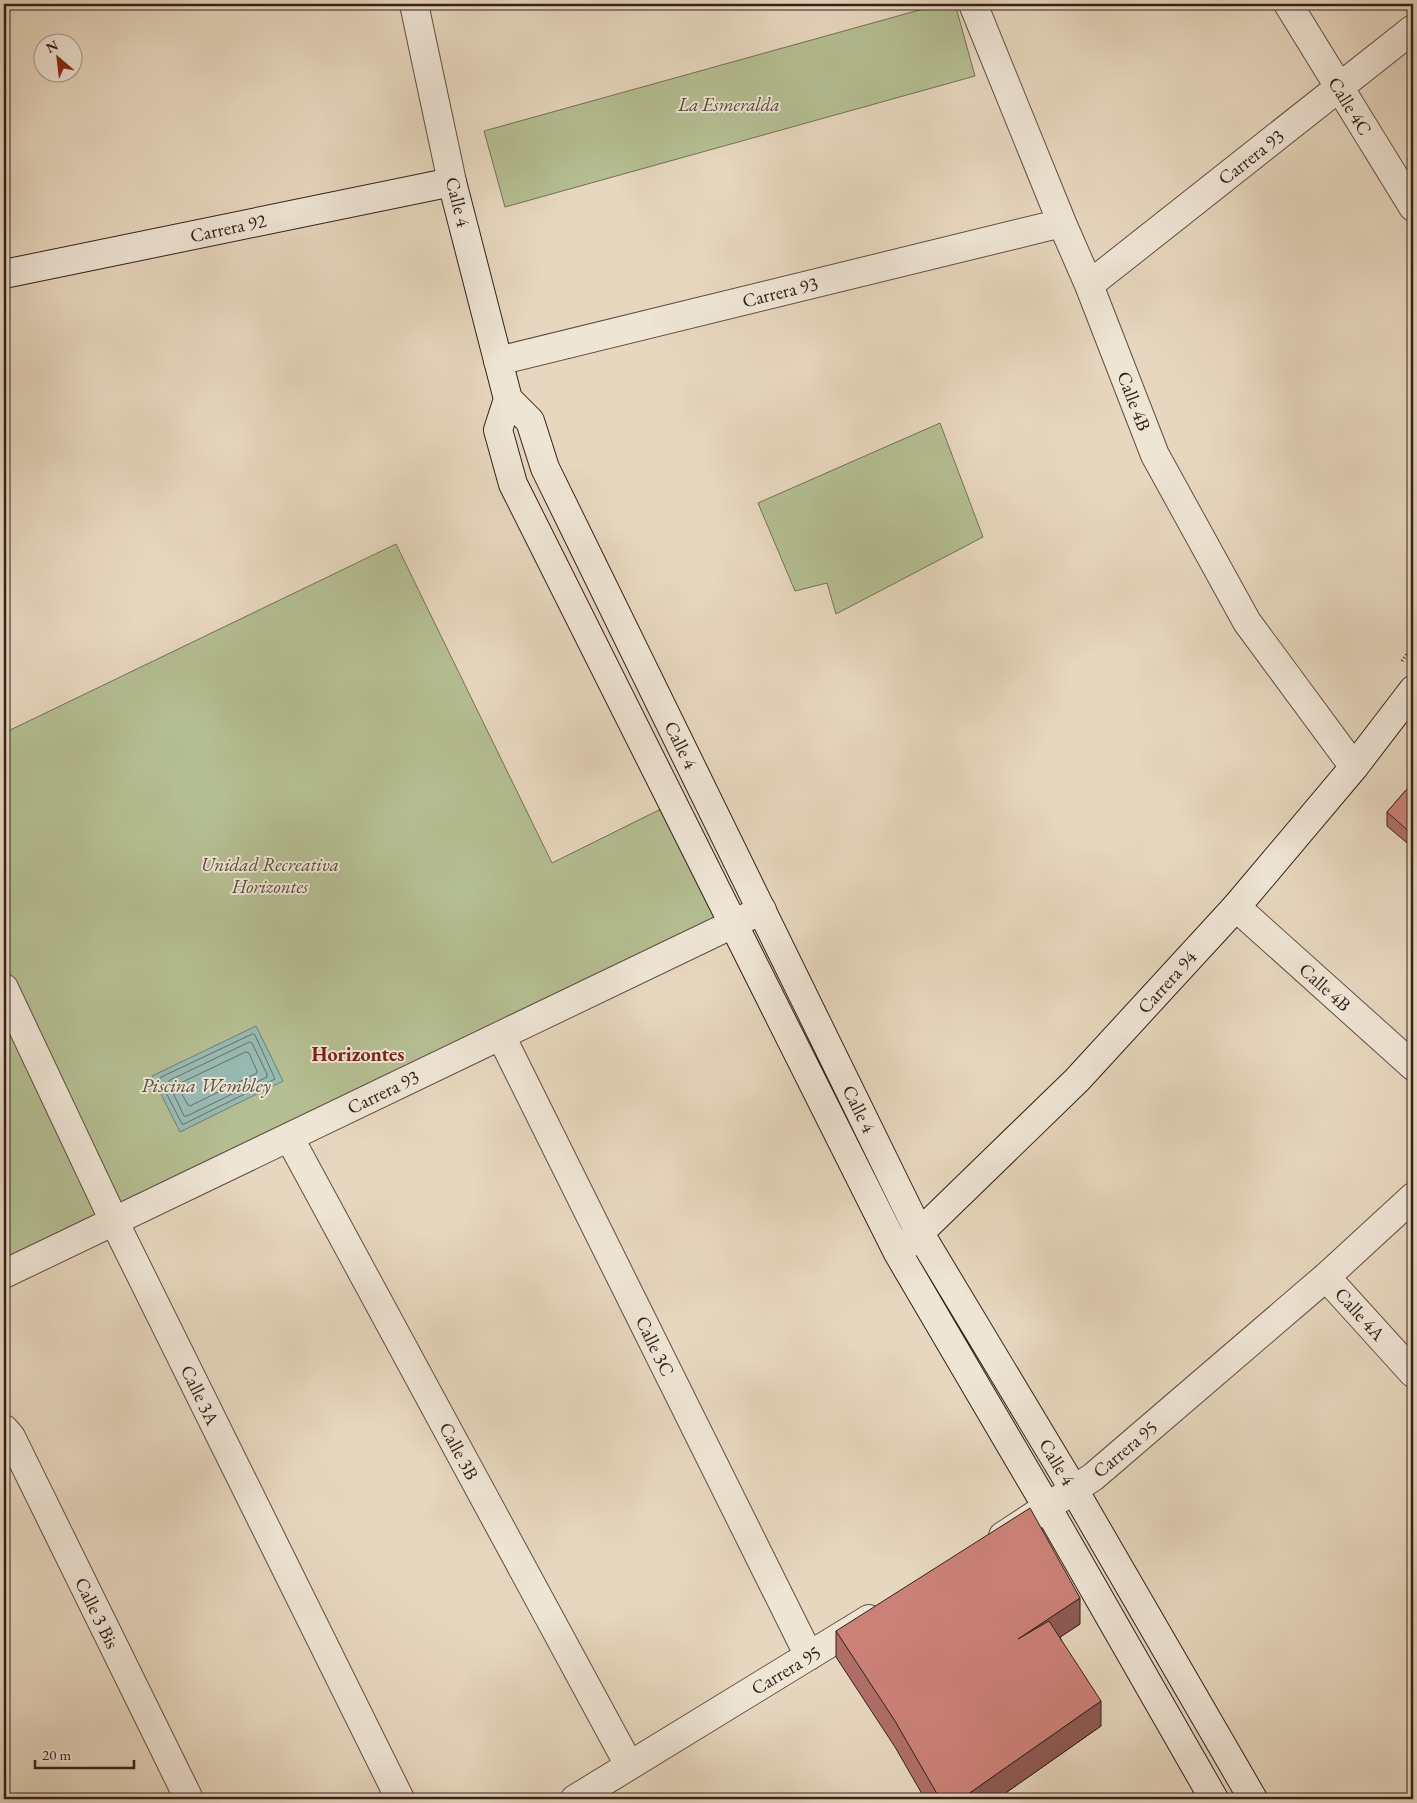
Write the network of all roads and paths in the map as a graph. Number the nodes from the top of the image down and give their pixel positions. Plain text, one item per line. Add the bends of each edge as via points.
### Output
1 (414, 4) edge
2 (973, 4) edge
3 (1288, 4) edge
4 (1413, 28) edge
5 (1339, 88) junction
6 (452, 182) junction
7 (1413, 207) edge
8 (1062, 223) junction
9 (4, 274) edge
10 (1088, 285) junction
11 (498, 361) junction
12 (508, 399) junction
13 (1413, 690) edge
14 (1354, 767) junction
15 (1236, 907) junction
16 (762, 910) junction
17 (734, 924) junction
18 (4, 988) edge
19 (500, 1036) junction
20 (1413, 1066) edge
21 (289, 1137) junction
22 (1413, 1196) edge
23 (114, 1221) junction
24 (920, 1232) junction
25 (898, 1253) junction
26 (4, 1274) edge
27 (1326, 1278) junction
28 (1413, 1373) edge
29 (4, 1429) edge
30 (1074, 1490) junction
31 (1047, 1507) junction
32 (982, 1549) edge
33 (891, 1605) edge
34 (809, 1656) junction
35 (629, 1766) junction
36 (579, 1798) edge
37 (189, 1799) edge
38 (400, 1799) edge
39 (1214, 1799) edge
40 (1253, 1799) edge

1 - 6 street, Calle 4
2 - 8 street, Calle 4B
3 - 5 street, Calle 4C
4 - 5 street, Carrera 93
5 - 7 street, Calle 4C
5 - 10 street, Carrera 93
6 - 9 street, Carrera 92
6 - 11 street, Calle 4
8 - 10 street, Calle 4B
8 - 11 street, Carrera 93
10 - 14 street, Calle 4B via 1155,455 1194,529 1247,622
11 - 12 street, Calle 4
12 - 16 street, Calle 4 via 530,421 545,468
12 - 17 street, Calle 4 via 498,430 513,484
13 - 14 street, Carrera 94
14 - 15 street, Carrera 94
15 - 20 street, Calle 4B
15 - 24 street, Carrera 94 via 1078,1080
16 - 17 street, Carrera 93
16 - 24 street, Calle 4
17 - 19 street, Carrera 93
17 - 25 street, Calle 4
18 - 23 street, Calle 3A
19 - 21 street, Carrera 93
19 - 34 street, Calle 3C
21 - 23 street, Carrera 93
21 - 35 street, Calle 3B
22 - 27 street, Carrera 95
23 - 26 street, Carrera 93
23 - 38 street, Calle 3A
24 - 25 street, Carrera 94
24 - 30 street, Calle 4
25 - 31 street, Calle 4
27 - 28 street, Calle 4A
27 - 30 street, Carrera 95 via 1094,1477
29 - 37 street, Calle 3 Bis via 11,1437
30 - 31 street, Carrera 95
30 - 40 street, Calle 4
31 - 32 street, Carrera 95
31 - 39 street, Calle 4
33 - 34 street, Carrera 95
34 - 35 street, Carrera 95
35 - 36 street, Carrera 95

